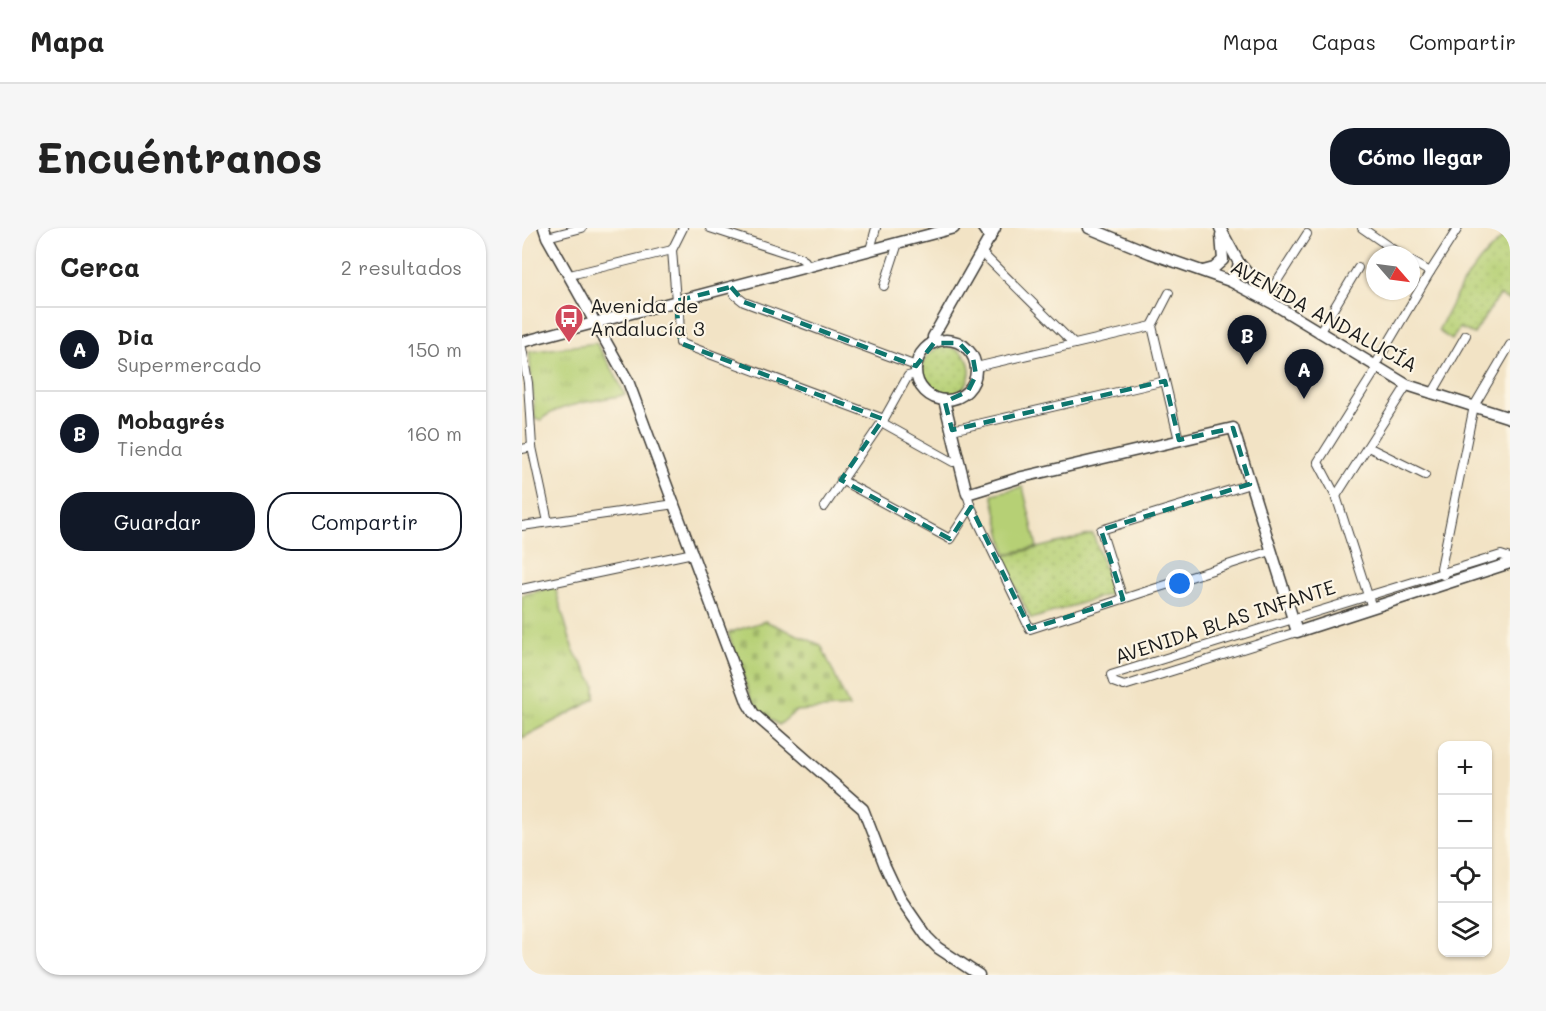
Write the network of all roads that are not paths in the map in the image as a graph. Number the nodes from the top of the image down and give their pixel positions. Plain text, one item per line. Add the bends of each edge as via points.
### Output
1 (582, 228) edge
2 (683, 228) edge
3 (710, 228) edge
4 (876, 228) edge
5 (954, 228) edge
6 (982, 228) edge
7 (1089, 228) edge
8 (1362, 228) edge
9 (1458, 228) edge
10 (1220, 229) edge
11 (1371, 231) edge
12 (546, 232) edge
13 (993, 233) edge
14 (1307, 234) dead end
15 (898, 243) junction
16 (1390, 246) edge
17 (672, 250) junction
18 (870, 250) junction
19 (982, 253) junction
20 (1223, 260) junction
21 (1239, 263) junction
22 (1420, 266) edge
23 (807, 267) junction
24 (1358, 268) dead end
25 (1203, 271) junction
26 (1430, 272) junction
27 (570, 275) junction
28 (1226, 280) junction
29 (884, 286) dead end
30 (731, 287) junction
31 (1169, 293) dead end
32 (1270, 299) junction
33 (676, 301) junction
34 (594, 323) junction
35 (1152, 326) junction
36 (1319, 333) junction
37 (1466, 335) dead end
38 (522, 342) edge
39 (934, 343) junction
40 (1074, 344) junction
41 (1510, 345) edge
42 (522, 348) edge
43 (976, 367) junction
44 (1376, 368) junction
45 (916, 370) junction
46 (1166, 381) junction
47 (1407, 385) junction
48 (1432, 394) junction
49 (944, 400) junction
50 (1474, 406) junction
51 (1510, 418) edge
52 (882, 421) junction
53 (952, 430) junction
54 (1179, 440) junction
55 (532, 447) junction
56 (1368, 447) junction
57 (522, 449) edge
58 (959, 460) junction
59 (1425, 475) dead end
60 (841, 480) junction
61 (1250, 484) junction
62 (967, 494) junction
63 (1336, 496) junction
64 (675, 504) junction
65 (824, 507) dead end
66 (971, 507) junction
67 (548, 522) junction
68 (522, 526) edge
69 (1272, 551) junction
70 (693, 553) junction
71 (1510, 558) edge
72 (1510, 563) edge
73 (1442, 572) junction
74 (1446, 585) junction
75 (522, 589) edge
76 (1368, 596) junction
77 (1123, 599) junction
78 (1372, 608) junction
79 (1293, 619) junction
80 (1297, 632) junction
81 (979, 975) edge

1 - 12 street
2 - 17 street
3 - 23 street via 799,256
4 - 18 street
5 - 15 street
6 - 13 street
7 - 25 street, AVENIDA ANDALUCÍA
8 - 11 street
9 - 26 street
10 - 20 street
10 - 21 street
11 - 16 street
12 - 27 street
13 - 19 street
14 - 32 street
15 - 18 street
15 - 29 street
17 - 27 street
17 - 33 street
18 - 23 street
19 - 39 street via 933,337
19 - 40 street
20 - 25 street
20 - 28 street
21 - 28 street via 1236,274
21 - 32 street
22 - 26 street
23 - 30 street
24 - 36 street
25 - 28 street, AVENIDA ANDALUCÍA
26 - 44 street
27 - 34 street
28 - 32 street, AVENIDA ANDALUCÍA
30 - 33 street
30 - 45 street via 744,302
31 - 35 street
32 - 36 street, AVENIDA ANDALUCÍA
33 - 34 street
33 - 52 street via 680,343
34 - 38 street
34 - 64 street via 621,365
35 - 40 street
35 - 46 street
36 - 44 street, AVENIDA ANDALUCÍA
37 - 48 street
39 - 43 street via 959,343 971,354
39 - 45 street via 920,356
40 - 43 street
41 - 50 street
42 - 55 street
43 - 49 street via 968,391
44 - 47 street, AVENIDA ANDALUCÍA
44 - 63 street via 1318,462
45 - 49 street via 923,390
45 - 52 street via 908,376
46 - 53 street
46 - 54 street
47 - 48 street, AVENIDA ANDALUCÍA
47 - 56 street
48 - 50 street, AVENIDA ANDALUCÍA
49 - 53 street
50 - 51 street, AVENIDA ANDALUCÍA
50 - 73 street
52 - 58 street via 953,462
52 - 60 street
53 - 58 street
54 - 61 street via 1233,428
54 - 62 street
55 - 57 street
55 - 67 street
56 - 59 street
56 - 63 street
58 - 62 street
60 - 65 street
60 - 66 street via 950,540
61 - 69 street
61 - 77 street via 1101,530
62 - 66 street
63 - 76 street
64 - 67 street
64 - 70 street
66 - 77 street via 1030,629
67 - 68 street
69 - 77 street
69 - 79 street
70 - 75 street
70 - 81 street via 754,714 863,809 900,898 927,937
71 - 73 street, AVENIDA BLAS INFANTE via 1501,555
72 - 74 street, AVENIDA BLAS INFANTE
73 - 74 street
73 - 76 street, AVENIDA BLAS INFANTE
74 - 78 street, AVENIDA BLAS INFANTE
76 - 78 street
76 - 79 street, AVENIDA BLAS INFANTE
78 - 80 street, AVENIDA BLAS INFANTE
79 - 80 street
79 - 80 street, AVENIDA BLAS INFANTE via 1111,675 1113,682 1124,686

